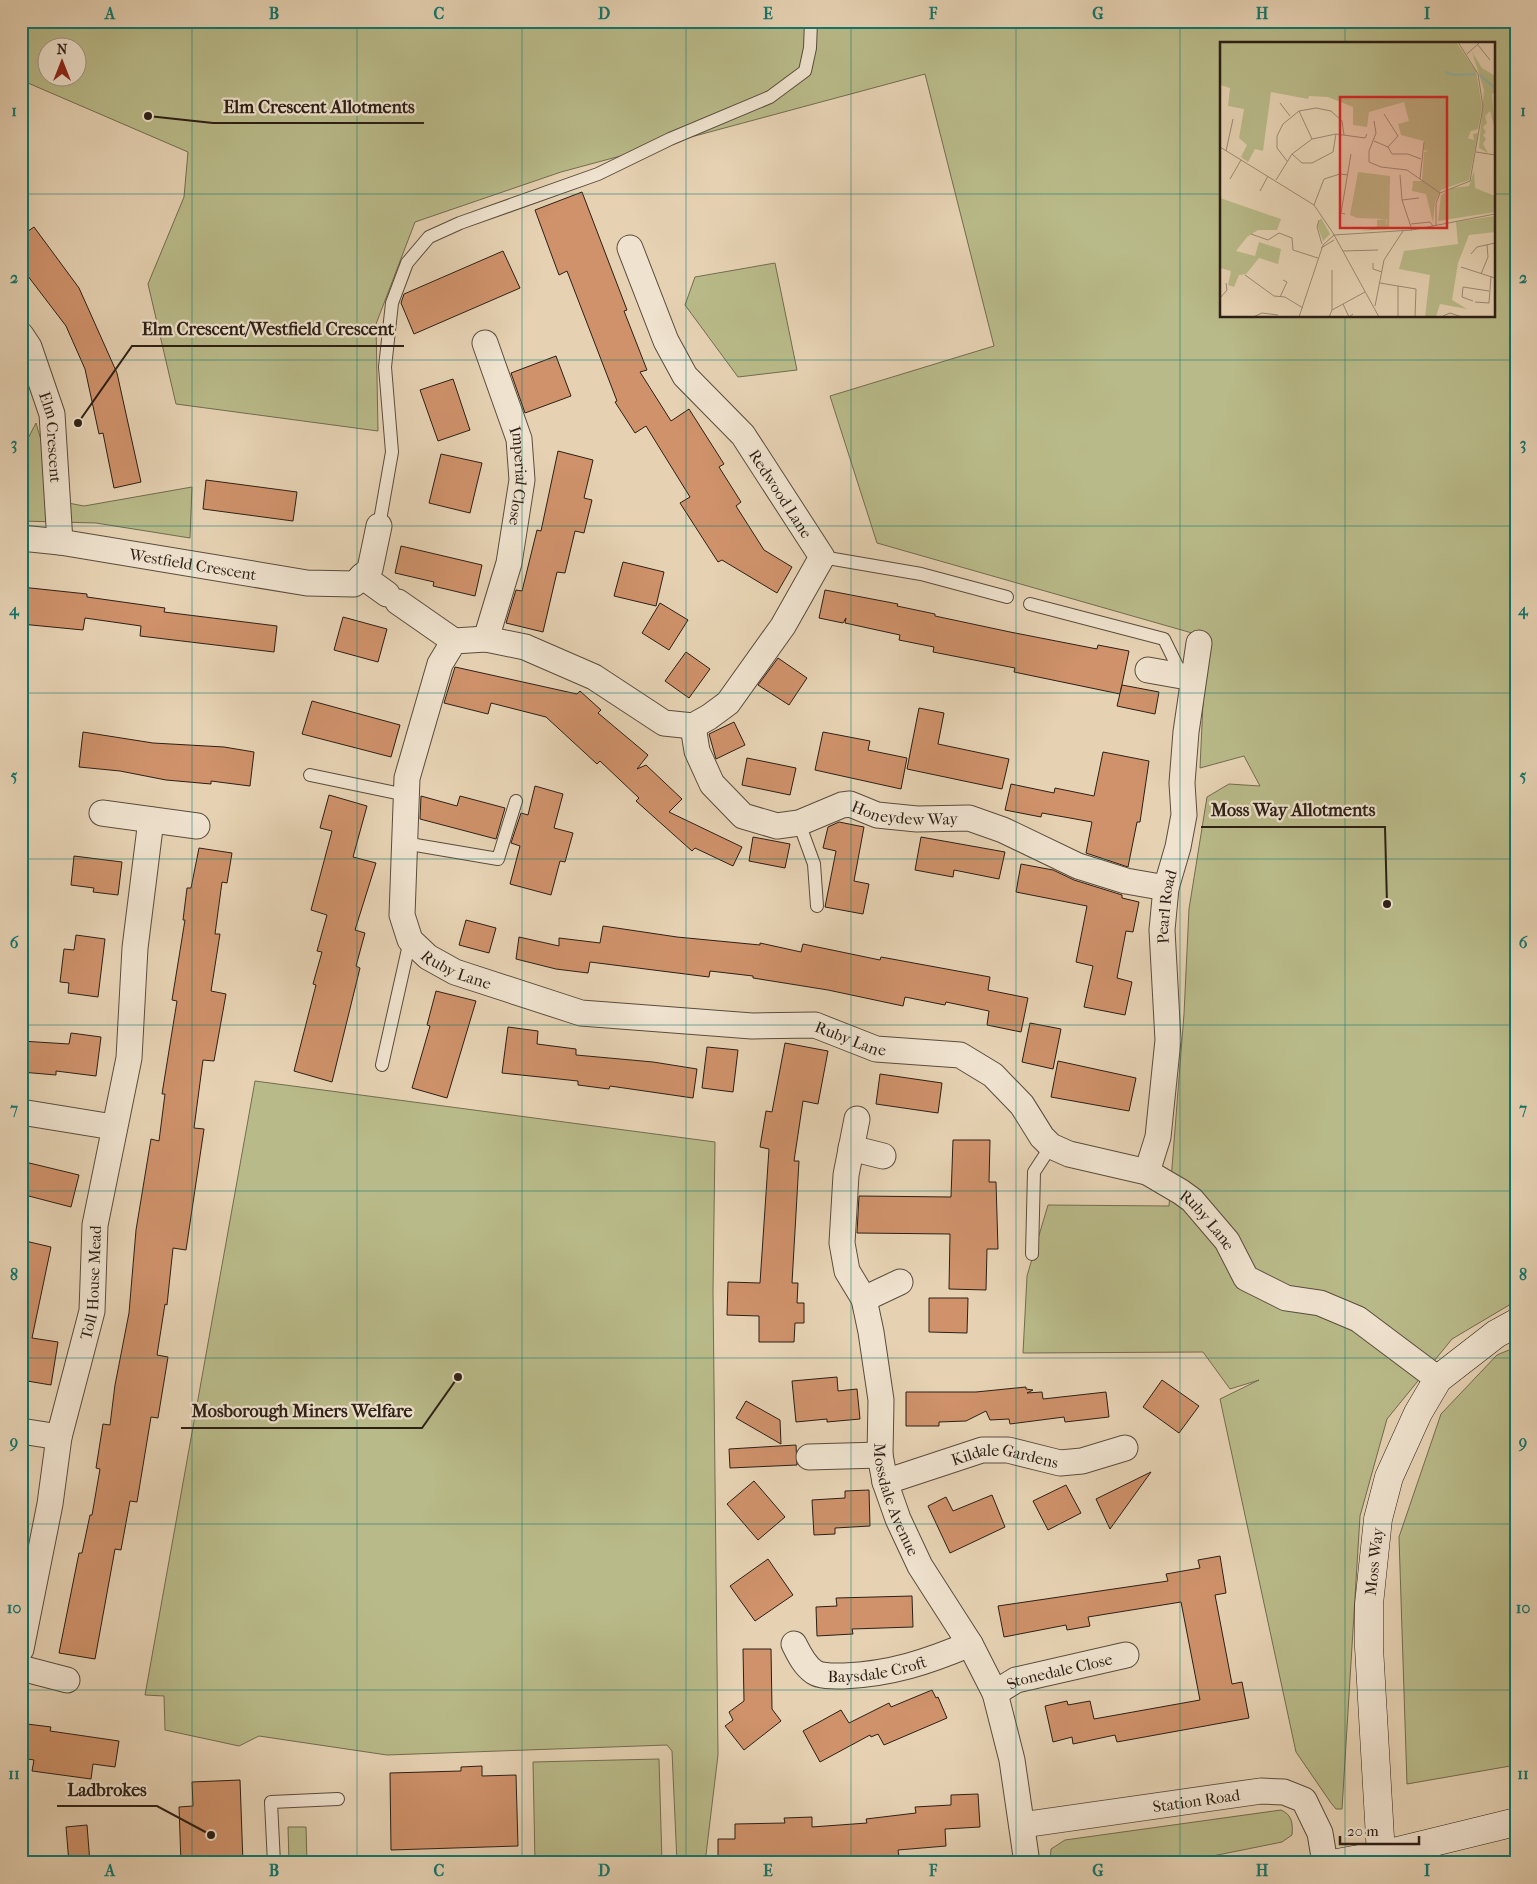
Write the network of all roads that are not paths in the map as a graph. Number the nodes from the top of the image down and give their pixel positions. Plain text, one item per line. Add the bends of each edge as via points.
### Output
1 (811, 21) edge
2 (630, 248) dead end
3 (21, 335) edge
4 (485, 343) dead end
5 (379, 526) joint
6 (21, 538) edge
7 (60, 542) junction
8 (822, 557) junction
9 (362, 576) junction
10 (1007, 597) dead end
11 (1030, 604) dead end
12 (486, 639) junction
13 (454, 642) junction
14 (1199, 643) dead end
15 (1148, 670) dead end
16 (1188, 677) junction
17 (693, 726) junction
18 (310, 775) dead end
19 (406, 795) junction
20 (516, 801) dead end
21 (102, 813) dead end
22 (152, 820) junction
23 (799, 822) junction
24 (197, 826) dead end
25 (404, 843) junction
26 (1166, 888) junction
27 (817, 906) dead end
28 (410, 940) junction
29 (382, 1065) dead end
30 (21, 1112) edge
31 (857, 1119) dead end
32 (113, 1127) junction
33 (1051, 1146) junction
34 (851, 1148) junction
35 (883, 1156) dead end
36 (1147, 1172) junction
37 (1032, 1254) dead end
38 (900, 1282) dead end
39 (864, 1299) junction
40 (1516, 1323) edge
41 (1438, 1379) junction
42 (21, 1431) edge
43 (59, 1437) junction
44 (1125, 1448) dead end
45 (880, 1455) junction
46 (809, 1457) dead end
47 (885, 1482) junction
48 (794, 1644) dead end
49 (970, 1644) junction
50 (21, 1649) edge
51 (1126, 1655) dead end
52 (21, 1668) edge
53 (67, 1680) dead end
54 (995, 1694) junction
55 (338, 1798) dead end
56 (1516, 1822) edge
57 (1022, 1825) junction
58 (1381, 1855) junction
59 (274, 1863) edge
60 (1026, 1863) edge
61 (1326, 1863) edge
62 (1337, 1863) edge

1 - 5 lane via 806,71 770,97 670,139 598,174 429,237 407,263 392,303 385,367 392,452
2 - 8 street, Redwood Lane via 666,341 686,376 743,435
3 - 7 street, Elm Crescent via 29,347 52,414
4 - 12 street, Imperial Close via 519,439 522,480 509,563
5 - 9 street via 370,569
6 - 7 street, Westfield Crescent
7 - 9 street, Westfield Crescent via 314,584 354,584
8 - 10 lane via 921,574
8 - 17 street, Redwood Lane via 783,626 728,703
9 - 13 street
11 - 16 lane via 1164,639
12 - 13 street
12 - 17 street via 525,647 594,677 664,723
13 - 19 street, Ruby Lane via 440,664 407,778
14 - 16 street, Pearl Road
15 - 16 street
16 - 26 street, Pearl Road via 1182,782 1184,815
17 - 23 street, Honeydew Way via 697,751 712,784 743,816 777,826
18 - 19 lane
19 - 25 street, Ruby Lane
20 - 25 lane via 498,858
21 - 22 street
22 - 24 street
22 - 32 street, Toll House Mead via 135,948 129,1058
23 - 26 street, Honeydew Way via 850,804 877,815 917,819 969,818 1003,830 1078,866 1126,881
23 - 27 lane via 814,864
25 - 28 street, Ruby Lane via 402,915
26 - 36 street, Pearl Road via 1162,930 1168,1040 1158,1137
28 - 29 lane
28 - 33 street, Ruby Lane via 428,957 455,972 581,1013 752,1026 815,1025 876,1049 960,1055 993,1075 1022,1105
30 - 32 street
31 - 34 street, Mossdale Avenue
32 - 43 street, Toll House Mead via 95,1225 92,1311
33 - 36 street, Ruby Lane via 1069,1154
33 - 37 lane via 1034,1172
34 - 35 street
34 - 39 street, Mossdale Avenue via 842,1243 847,1271
36 - 41 street, Ruby Lane via 1192,1200 1227,1241 1246,1278 1286,1298 1320,1303 1358,1319
38 - 39 street
39 - 45 street, Mossdale Avenue via 881,1400
40 - 41 street, Moss Way via 1496,1334
41 - 58 street, Moss Way via 1418,1413 1389,1477 1377,1528 1370,1604 1370,1647
42 - 43 street
43 - 50 street, Toll House Mead via 50,1504
44 - 47 street, Kildale Gardens via 1082,1462 1060,1463 1008,1450 982,1450
45 - 46 street
45 - 47 street, Mossdale Avenue
47 - 49 street, Mossdale Avenue via 920,1566
48 - 49 street, Baysdale Croft via 804,1662 816,1673 830,1676 875,1675 923,1664
49 - 54 street, Mossdale Avenue
51 - 54 street, Stonedale Close via 1016,1680
52 - 53 street
54 - 57 street, Mossdale Avenue via 1012,1760
55 - 59 lane via 271,1802
56 - 58 street
57 - 60 street, Mossdale Avenue
57 - 61 street, Station Road via 1261,1791 1284,1792 1304,1800 1320,1833
58 - 62 street

